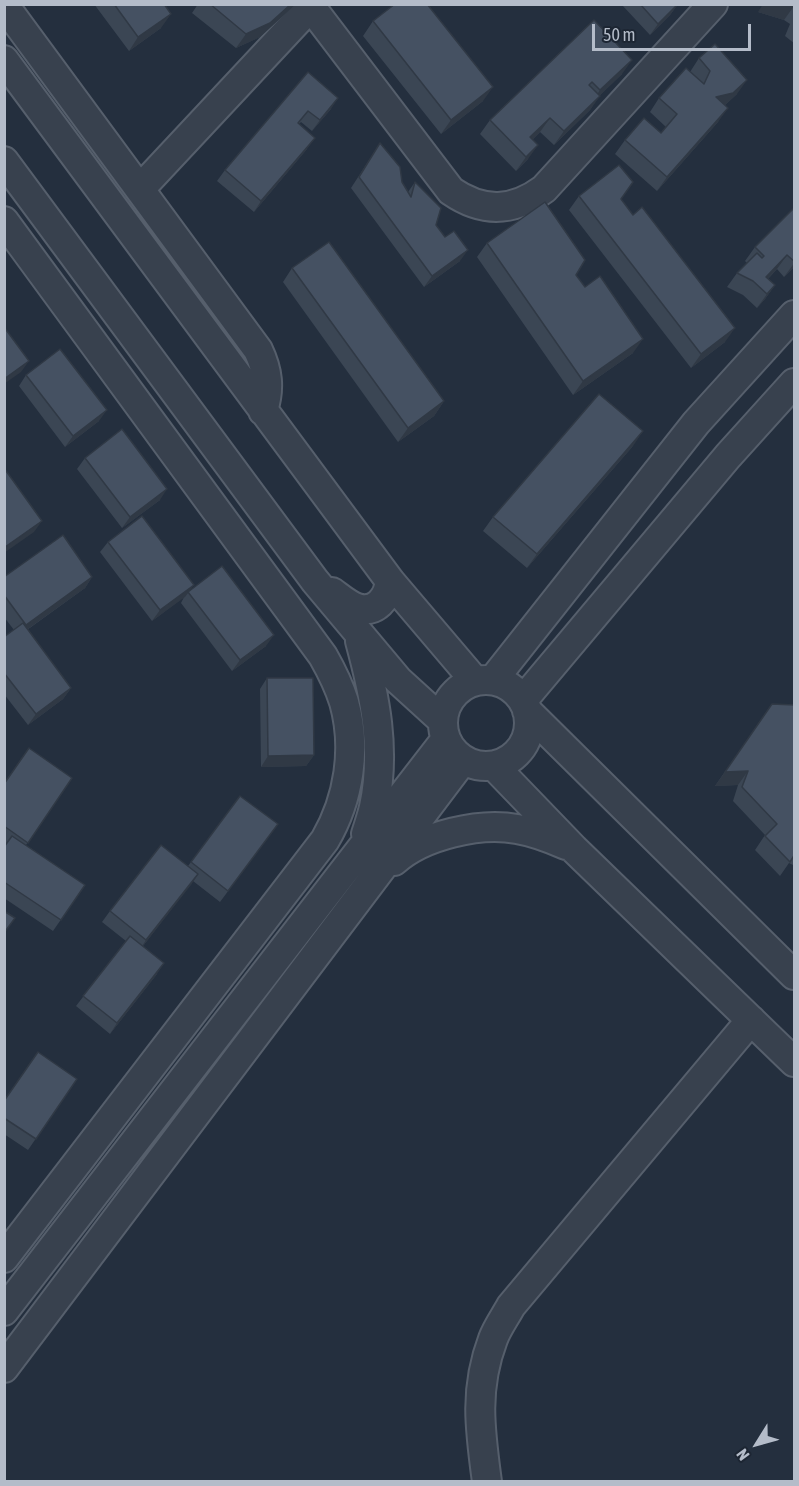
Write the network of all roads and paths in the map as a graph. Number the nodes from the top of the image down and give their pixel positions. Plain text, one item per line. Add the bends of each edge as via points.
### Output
1 (713, 4) edge
2 (4, 5) edge
3 (312, 6) edge
4 (4, 60) edge
5 (4, 161) edge
6 (140, 189) junction
7 (4, 221) edge
8 (795, 315) edge
9 (795, 383) edge
10 (263, 411) junction
11 (696, 423) junction
12 (728, 456) junction
13 (315, 581) junction
14 (390, 581) junction
15 (358, 633) junction
16 (484, 681) junction
17 (525, 705) junction
18 (450, 740) junction
19 (494, 766) junction
20 (363, 845) junction
21 (573, 849) junction
22 (375, 878) junction
23 (795, 975) edge
24 (252, 991) junction
25 (275, 1010) junction
26 (751, 1020) junction
27 (795, 1062) edge
28 (4, 1258) edge
29 (4, 1311) edge
30 (4, 1368) edge
31 (487, 1482) edge

1 - 3 street via 544,189 522,202 496,207 472,203 450,191
2 - 6 street
3 - 6 street
4 - 10 street
5 - 13 street
6 - 10 street via 258,350 268,387
7 - 28 street via 323,656 344,703 350,753 341,804 325,840
8 - 11 street
9 - 12 street
10 - 14 street
11 - 12 street
11 - 16 street
12 - 17 street
13 - 14 street via 356,608 364,609 386,598
13 - 15 street
14 - 16 street
15 - 18 street
15 - 20 street via 375,701 379,755 374,808
16 - 17 street via 510,687
16 - 18 street via 458,689 447,704
17 - 19 street via 529,729 523,747 511,759
17 - 23 street
18 - 19 street via 478,766
18 - 20 street
18 - 22 street
19 - 21 street
20 - 24 street
21 - 22 street via 545,836 484,827 425,842
21 - 26 street
22 - 25 street
24 - 25 street
24 - 29 street
25 - 30 street
26 - 27 street
26 - 31 street via 511,1306 494,1337 483,1371 479,1407

